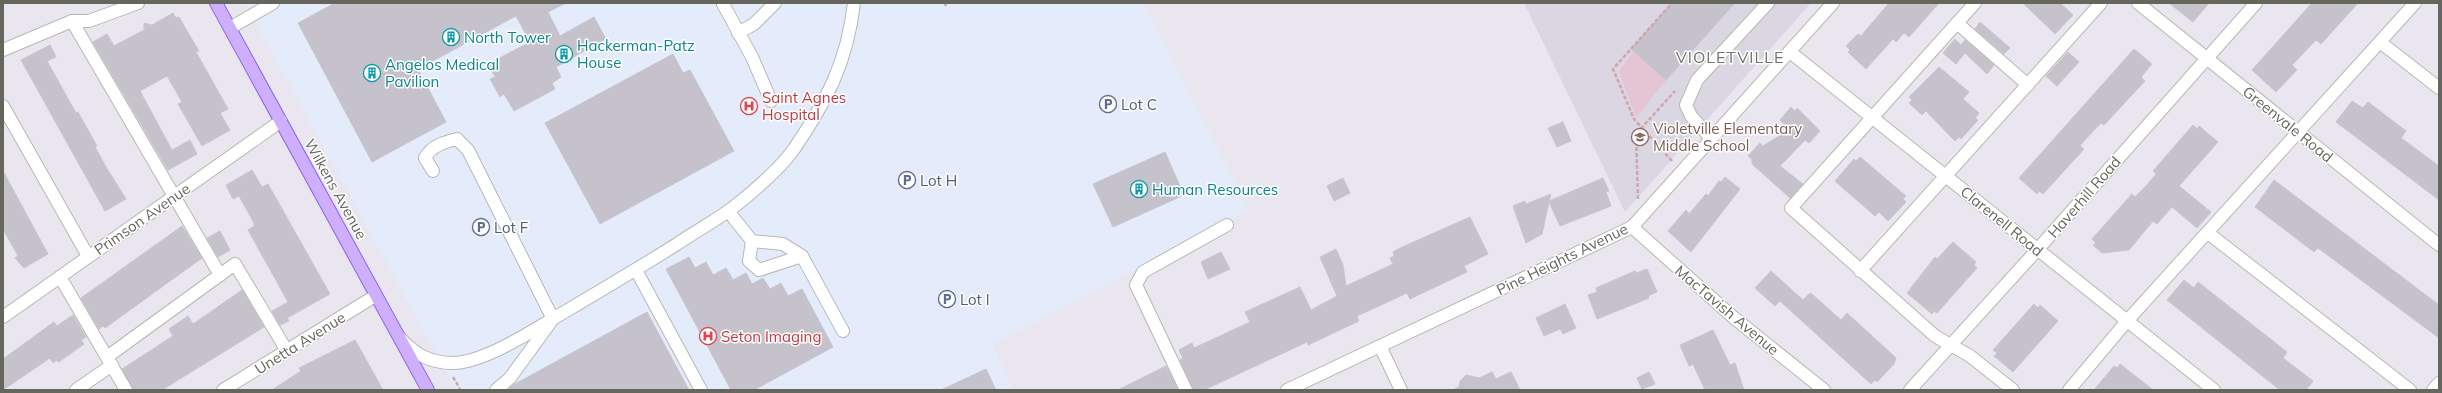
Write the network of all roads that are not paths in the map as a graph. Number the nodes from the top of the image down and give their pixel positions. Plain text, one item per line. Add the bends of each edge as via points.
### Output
1 (138, 3) edge
2 (216, 3) edge
3 (273, 3) edge
4 (775, 3) edge
5 (854, 3) edge
6 (1768, 3) edge
7 (1833, 3) edge
8 (1975, 3) edge
9 (2101, 3) edge
10 (2138, 3) edge
11 (2256, 3) edge
12 (2415, 3) edge
13 (723, 4) dead end
14 (72, 21) junction
15 (1957, 23) junction
16 (230, 28) junction
17 (738, 33) junction
18 (2380, 42) junction
19 (3, 50) edge
20 (1790, 52) junction
21 (2206, 58) junction
22 (2028, 85) junction
23 (2439, 88) edge
24 (771, 101) dead end
25 (3, 106) edge
26 (1873, 118) junction
27 (281, 121) junction
28 (2299, 133) junction
29 (1711, 138) junction
30 (432, 171) dead end
31 (1946, 176) junction
32 (173, 197) junction
33 (728, 211) junction
34 (1226, 225) dead end
35 (1632, 227) junction
36 (2208, 233) junction
37 (752, 241) junction
38 (2439, 245) edge
39 (2038, 250) junction
40 (88, 256) junction
41 (802, 256) junction
42 (636, 270) junction
43 (1860, 271) junction
44 (220, 276) junction
45 (60, 277) junction
46 (376, 296) junction
47 (3, 316) edge
48 (553, 319) junction
49 (2127, 321) junction
50 (843, 332) dead end
51 (398, 335) junction
52 (1951, 345) junction
53 (1380, 346) junction
54 (287, 351) junction
55 (109, 361) junction
56 (2439, 383) edge
57 (426, 389) edge
58 (76, 390) edge
59 (126, 390) edge
60 (223, 390) edge
61 (496, 390) edge
62 (701, 390) edge
63 (1186, 390) edge
64 (1287, 390) edge
65 (1402, 390) edge
66 (1824, 390) edge
67 (1910, 390) edge
68 (2013, 390) edge
69 (2069, 390) edge
70 (2214, 390) edge
71 (2410, 390) edge
72 (2433, 390) edge

1 - 14 street via 89,21
2 - 16 main road, Wilkens Avenue
3 - 16 street
4 - 17 street via 754,24
5 - 33 street via 851,33 842,65 822,106 776,169
6 - 29 street via 1697,80 1686,105 1691,116
7 - 20 street, Pine Heights Avenue
8 - 15 street
9 - 22 street
10 - 21 street, Greenvale Road
11 - 21 street, Haverhill Road
12 - 18 street
13 - 17 street
14 - 19 street
14 - 32 street
15 - 22 street
15 - 26 street
16 - 27 main road, Wilkens Avenue
17 - 24 street
18 - 23 street
18 - 28 street
20 - 26 street, Clarenell Road
20 - 29 street, Pine Heights Avenue
21 - 28 street, Greenvale Road
21 - 39 street, Haverhill Road
22 - 31 street
25 - 40 street
26 - 31 street, Clarenell Road
26 - 43 street via 1791,208
27 - 32 street, Primson Avenue
27 - 46 main road, Wilkens Avenue
28 - 36 street
28 - 38 street, Greenvale Road
29 - 35 street, Pine Heights Avenue
30 - 48 street via 425,158 429,150 457,139 468,150
31 - 39 street, Clarenell Road
31 - 43 street
32 - 40 street, Primson Avenue
32 - 44 street
33 - 37 street
33 - 42 street
34 - 63 street via 1143,272 1136,285
35 - 53 street, Pine Heights Avenue
35 - 66 street, MacTavish Avenue via 1733,317
36 - 49 street
36 - 71 street
37 - 41 street via 783,244
37 - 41 street via 748,261 759,270
39 - 49 street, Clarenell Road
39 - 52 street, Haverhill Road
40 - 45 street, Primson Avenue
41 - 50 street
42 - 48 street
42 - 62 street
43 - 52 street via 1935,336
44 - 54 street via 235,264
44 - 55 street
45 - 47 street, Primson Avenue
45 - 55 street
46 - 51 main road, Wilkens Avenue
46 - 54 street, Unetta Avenue
48 - 51 street via 514,342 472,359 453,363 426,360
48 - 61 street via 510,378
49 - 69 street
49 - 70 street, Clarenell Road
51 - 57 main road, Wilkens Avenue
52 - 67 street, Haverhill Road
52 - 68 street via 1970,356
53 - 64 street, Pine Heights Avenue
53 - 65 street
54 - 60 street, Unetta Avenue
55 - 58 street
55 - 59 street
56 - 72 street

